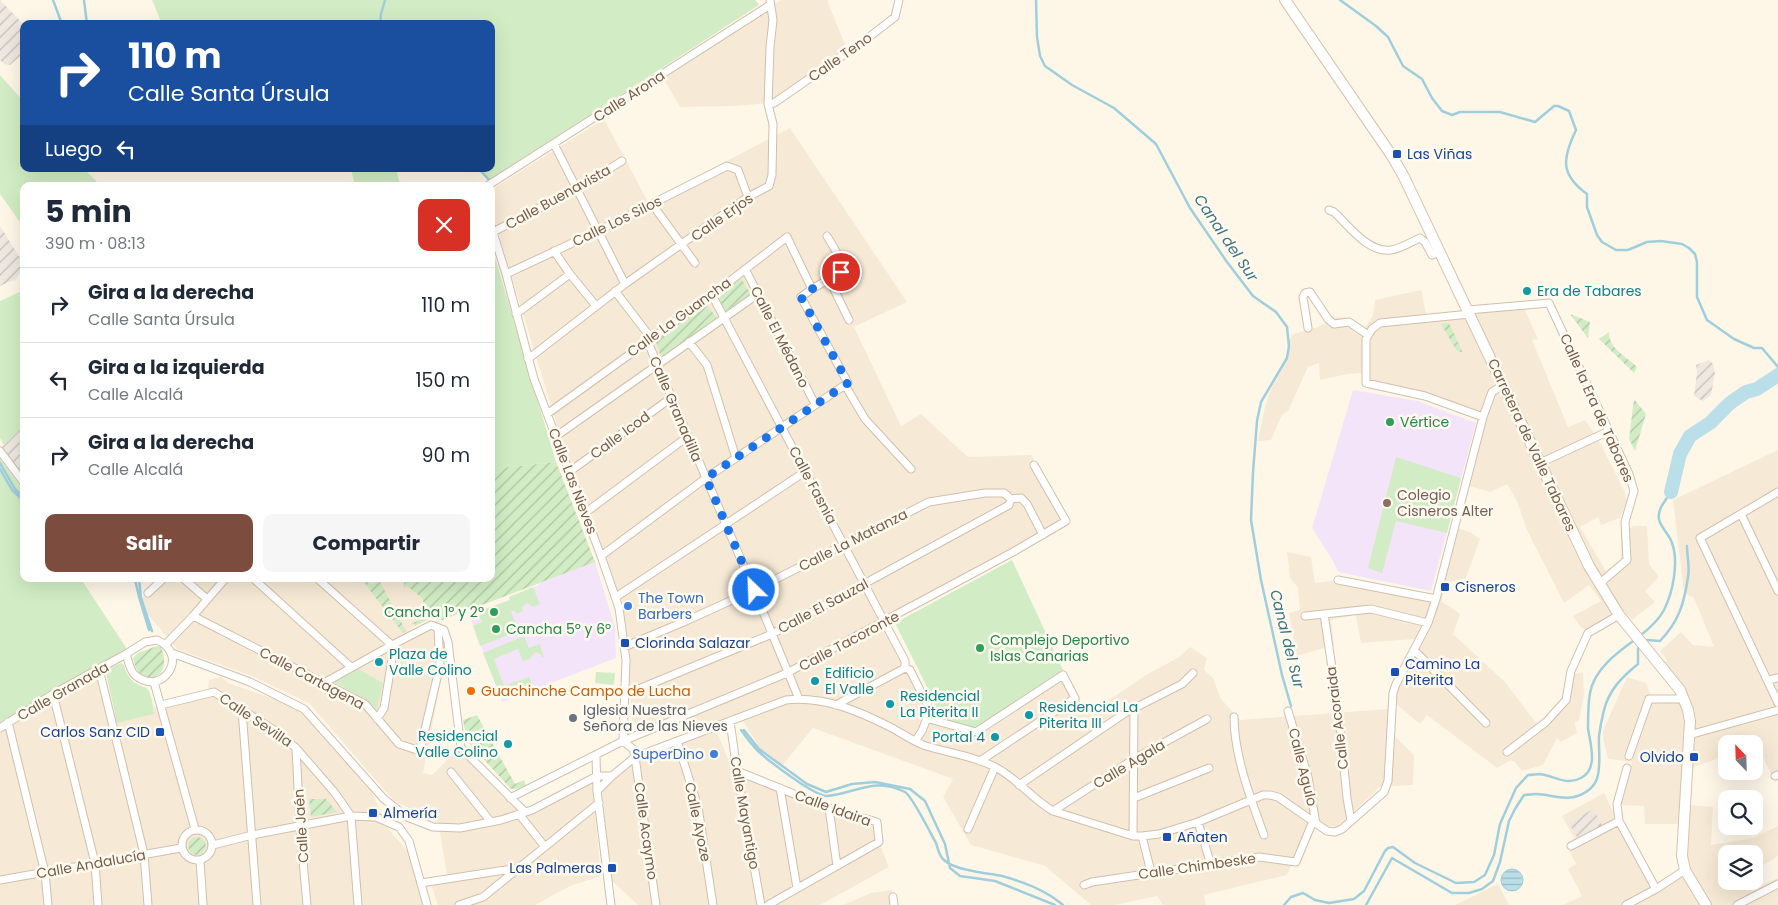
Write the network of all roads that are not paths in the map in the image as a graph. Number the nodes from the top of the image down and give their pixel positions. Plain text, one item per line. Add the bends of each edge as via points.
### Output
1 (900, 0) edge
2 (1284, 0) edge
3 (770, 2) edge
4 (768, 104) junction
5 (554, 144) junction
6 (622, 161) dead end
7 (493, 182) edge
8 (576, 189) junction
9 (748, 197) junction
10 (652, 204) junction
11 (1329, 210) dead end
12 (495, 228) edge
13 (598, 231) junction
14 (827, 236) dead end
15 (495, 239) edge
16 (682, 244) junction
17 (554, 251) junction
18 (1440, 252) junction
19 (695, 263) dead end
20 (745, 269) junction
21 (506, 274) junction
22 (570, 274) junction
23 (829, 279) junction
24 (625, 284) junction
25 (812, 289) junction
26 (615, 291) junction
27 (758, 294) junction
28 (712, 295) junction
29 (596, 306) junction
30 (1469, 312) junction
31 (516, 314) junction
32 (724, 317) junction
33 (849, 320) dead end
34 (1308, 328) dead end
35 (1368, 335) junction
36 (649, 339) junction
37 (689, 342) junction
38 (528, 359) junction
39 (656, 366) junction
40 (846, 384) junction
41 (1503, 385) junction
42 (671, 398) junction
43 (815, 404) junction
44 (547, 414) junction
45 (1483, 417) junction
46 (782, 426) junction
47 (1609, 431) junction
48 (556, 437) junction
49 (687, 437) junction
50 (0, 451) edge
51 (736, 458) junction
52 (1540, 463) junction
53 (1034, 465) dead end
54 (912, 469) dead end
55 (806, 471) junction
56 (569, 472) junction
57 (20, 478) edge
58 (706, 478) junction
59 (1778, 492) edge
60 (1011, 499) junction
61 (585, 513) junction
62 (1741, 514) junction
63 (725, 524) junction
64 (1043, 535) junction
65 (844, 544) junction
66 (601, 556) junction
67 (1338, 580) dead end
68 (160, 582) edge
69 (187, 582) edge
70 (222, 582) edge
71 (257, 582) edge
72 (321, 582) edge
73 (865, 584) junction
74 (1599, 584) junction
75 (754, 590) junction
76 (1778, 591) edge
77 (148, 593) dead end
78 (616, 597) junction
79 (207, 599) junction
80 (1436, 599) junction
81 (1324, 614) junction
82 (1620, 615) junction
83 (193, 616) junction
84 (1305, 616) dead end
85 (885, 622) junction
86 (1428, 622) junction
87 (438, 628) junction
88 (772, 634) junction
89 (166, 644) junction
90 (392, 645) junction
91 (624, 647) junction
92 (1414, 650) junction
93 (172, 653) junction
94 (126, 654) junction
95 (352, 667) junction
96 (905, 668) junction
97 (99, 669) junction
98 (787, 673) junction
99 (1193, 673) dead end
100 (1778, 678) edge
101 (1768, 680) junction
102 (154, 682) junction
103 (324, 683) junction
104 (54, 694) junction
105 (624, 695) junction
106 (799, 699) junction
107 (1684, 699) junction
108 (1778, 703) edge
109 (160, 705) junction
110 (836, 705) junction
111 (1134, 709) junction
112 (242, 710) junction
113 (1778, 710) edge
114 (1288, 711) dead end
115 (1234, 717) dead end
116 (927, 718) junction
117 (377, 719) junction
118 (1207, 719) dead end
119 (730, 721) junction
120 (8, 722) junction
121 (1486, 722) dead end
122 (0, 728) edge
123 (1689, 735) junction
124 (623, 741) junction
125 (677, 741) junction
126 (915, 741) junction
127 (296, 748) junction
128 (1507, 752) dead end
129 (596, 756) junction
130 (1629, 756) dead end
131 (635, 757) junction
132 (1134, 759) junction
133 (980, 761) junction
134 (995, 767) junction
135 (1209, 768) dead end
136 (1627, 768) dead end
137 (737, 771) junction
138 (451, 772) dead end
139 (597, 776) junction
140 (612, 776) junction
141 (1019, 785) junction
142 (577, 787) junction
143 (780, 788) junction
144 (597, 790) junction
145 (510, 798) junction
146 (1134, 798) junction
147 (1250, 799) junction
148 (599, 803) junction
149 (829, 808) junction
150 (1053, 811) junction
151 (522, 813) junction
152 (351, 816) junction
153 (507, 818) junction
154 (1351, 821) junction
155 (1619, 821) junction
156 (491, 822) junction
157 (1198, 822) junction
158 (1314, 823) junction
159 (300, 827) junction
160 (195, 829) junction
161 (968, 829) dead end
162 (252, 835) junction
163 (1264, 835) dead end
164 (1133, 836) junction
165 (1142, 836) junction
166 (213, 845) junction
167 (1571, 846) dead end
168 (545, 847) junction
169 (181, 848) junction
170 (144, 854) junction
171 (200, 860) junction
172 (95, 863) junction
173 (1212, 865) junction
174 (837, 866) junction
175 (519, 868) junction
176 (1685, 870) junction
177 (1151, 872) junction
178 (45, 873) junction
179 (0, 880) edge
180 (421, 883) junction
181 (1778, 884) edge
182 (1084, 885) dead end
183 (798, 888) junction
184 (1656, 889) junction
185 (893, 897) dead end
186 (610, 901) edge
187 (48, 905) edge
188 (98, 905) edge
189 (148, 905) edge
190 (203, 905) edge
191 (257, 905) edge
192 (307, 905) edge
193 (358, 905) edge
194 (427, 905) edge
195 (459, 905) edge
196 (656, 905) edge
197 (713, 905) edge
198 (761, 905) edge
199 (768, 905) edge
200 (894, 905) edge
201 (1626, 905) edge
202 (1706, 905) edge
203 (1737, 905) edge

1 - 4 street, Calle Teno via 895,17 864,42
2 - 18 main road, Carretera de Valle Tabares via 1392,156
3 - 4 street, Calle Erjos via 773,20
3 - 5 street, Calle Arona
4 - 9 street, Calle Erjos via 773,124 772,175 769,186
5 - 7 street, Calle Arona
5 - 8 street
6 - 8 street, Calle Buenavista
8 - 12 street, Calle Buenavista
8 - 13 street
9 - 10 street, Calle Los Silos via 738,170 727,166
9 - 16 street, Calle Erjos
10 - 13 street, Calle Los Silos
10 - 16 street
11 - 18 street via 1377,250 1392,250 1420,238 1432,255
13 - 17 street, Calle Los Silos
13 - 24 street
14 - 23 street via 840,258 841,272
15 - 21 street, Calle Las Nieves
16 - 19 street
16 - 24 street, Calle Erjos
17 - 21 street, Calle Los Silos
17 - 22 street
18 - 30 main road, Carretera de Valle Tabares
20 - 25 street, Calle La Guancha via 787,237
20 - 27 street, Calle El Médano
20 - 28 street, Calle La Guancha
21 - 31 street, Calle Las Nieves
22 - 29 street
22 - 31 street
23 - 25 street
23 - 33 street
24 - 26 street, Calle Erjos
25 - 40 street via 801,297
26 - 29 street, Calle Erjos
26 - 36 street, Calle Granadilla
27 - 32 street
27 - 43 street, Calle El Médano
28 - 32 street, Calle Fasnia
28 - 36 street, Calle La Guancha
29 - 38 street, Calle Erjos
30 - 35 street via 1380,323
30 - 41 main road, Carretera de Valle Tabares
30 - 47 street, Calle la Era de Tabares via 1549,303
31 - 38 street, Calle Las Nieves
32 - 37 street
32 - 46 street, Calle Fasnia
34 - 35 street via 1303,297 1310,292 1334,324 1349,322
35 - 45 street via 1366,384 1425,396
36 - 39 street, Calle Granadilla
36 - 44 street, Calle La Guancha
37 - 39 street
37 - 51 street via 708,365
38 - 44 street, Calle Las Nieves
39 - 42 street, Calle Granadilla
39 - 48 street
40 - 43 street
40 - 54 street via 865,419
41 - 45 street via 1492,392
41 - 52 main road, Carretera de Valle Tabares
42 - 49 street, Calle Granadilla
42 - 56 street, Calle Icod
43 - 46 street
44 - 48 street, Calle Las Nieves
45 - 80 street
46 - 51 street
46 - 55 street, Calle Fasnia
47 - 52 street
47 - 74 street, Calle la Era de Tabares via 1634,491 1625,522 1627,560
48 - 56 street, Calle Las Nieves
49 - 58 street, Calle Granadilla
49 - 61 street
50 - 57 street
51 - 58 street
52 - 74 main road, Carretera de Valle Tabares
53 - 64 street, Calle Tacoronte via 1066,521
55 - 63 street
55 - 65 street, Calle Fasnia
56 - 61 street, Calle Las Nieves
58 - 63 street, Calle Granadilla
58 - 66 street
59 - 62 street
60 - 64 street, Calle La Matanza via 1021,498 1027,504
60 - 65 street, Calle La Matanza via 1004,493 985,492 929,502
60 - 73 street, Calle El Sauzal via 1009,505
61 - 66 street, Calle Las Nieves
62 - 76 street
62 - 101 street via 1700,538
63 - 75 street, Calle Granadilla
63 - 78 street
64 - 85 street, Calle Tacoronte
65 - 73 street, Calle Fasnia
65 - 75 street, Calle La Matanza
66 - 78 street, Calle Las Nieves
67 - 80 street
68 - 77 street
69 - 79 street
70 - 79 street
71 - 95 street
72 - 90 street
73 - 85 street, Calle Fasnia
73 - 88 street, Calle El Sauzal
74 - 82 main road, Carretera de Valle Tabares
75 - 88 street, Calle Granadilla
75 - 91 street, Calle La Matanza
78 - 91 street, Calle Las Nieves
79 - 83 street
80 - 86 street
81 - 84 street
81 - 86 street via 1371,608
81 - 154 street, Calle Acoraida
82 - 107 main road, Carretera de Valle Tabares
82 - 128 street via 1588,633 1571,671 1566,700 1546,722
83 - 89 street
83 - 103 street, Calle Cartagena
85 - 96 street, Calle Fasnia
85 - 98 street, Calle Tacoronte
86 - 92 street
87 - 90 street via 431,625
87 - 117 street, Calle Cartagena via 440,665 420,751 399,744
87 - 145 street via 444,630 448,642 461,748
88 - 98 street, Calle Granadilla
88 - 105 street, Calle El Sauzal
89 - 93 street
89 - 94 street via 156,640 145,642
90 - 95 street
90 - 117 street via 384,708
91 - 105 street, Calle Las Nieves
92 - 121 street
92 - 154 street via 1393,693 1388,781 1384,792
93 - 102 street via 171,668 164,678
93 - 156 street via 250,682 304,708 384,799 406,817 433,827 460,828
94 - 97 street, Calle Granada
94 - 102 street via 134,674 146,682
95 - 103 street
96 - 110 street
96 - 116 street, Calle Fasnia via 910,670 927,702 930,710
97 - 104 street, Calle Granada
97 - 170 street
98 - 106 street, Calle Granadilla
98 - 124 street, Calle Tacoronte
99 - 111 street via 1182,684
100 - 101 street
101 - 108 street
102 - 109 street
103 - 117 street, Calle Cartagena via 365,704
104 - 120 street, Calle Granada
104 - 172 street
105 - 124 street, Calle Las Nieves
106 - 110 street
106 - 119 street via 786,700
107 - 123 main road, Carretera de Valle Tabares via 1690,721
107 - 130 street via 1649,700
109 - 112 street, Calle Sevilla via 214,692
109 - 160 street
110 - 126 street via 865,714
111 - 132 street
111 - 141 street
112 - 127 street, Calle Sevilla
112 - 162 street
113 - 123 street
114 - 158 street, Calle Agulo via 1308,776
115 - 147 street via 1234,732
116 - 126 street
116 - 133 street via 976,732 1063,675 1075,698
118 - 132 street, Calle Agala
119 - 125 street
119 - 137 street, Calle Mayantigo
120 - 122 street, Calle Granada
120 - 178 street
123 - 176 main road, Carretera de Valle Tabares via 1682,856
124 - 129 street, Calle Tacoronte
124 - 131 street
125 - 131 street
125 - 197 street, Calle Ayoze via 698,807
126 - 133 street
127 - 152 street, Calle Sevilla
127 - 159 street, Calle Jaén
129 - 139 street
129 - 145 street, Calle Tacoronte
131 - 140 street
131 - 196 street, Calle Acaymo
132 - 146 street
132 - 150 street, Calle Agala
133 - 134 street
134 - 141 street
134 - 161 street
135 - 146 street
136 - 155 street via 1617,804
137 - 143 street, Calle Idaira
137 - 198 street, Calle Mayantigo
138 - 156 street
139 - 140 street
139 - 142 street
139 - 144 street
140 - 144 street
141 - 150 street
142 - 144 street via 593,784
142 - 151 street
143 - 149 street, Calle Idaira
143 - 183 street
144 - 148 street
145 - 151 street
145 - 153 street via 513,812
146 - 164 street
147 - 157 street
147 - 158 street via 1270,795
147 - 163 street
148 - 168 street
148 - 186 street
149 - 174 street
149 - 174 street, Calle Idaira via 877,822 879,842
150 - 164 street
151 - 153 street
151 - 168 street
152 - 159 street
152 - 180 street via 376,817 399,827 409,840
152 - 193 street
153 - 156 street
154 - 158 street via 1335,832
155 - 167 street
155 - 184 street
157 - 165 street
157 - 173 street
158 - 173 street, Calle Chimbeske via 1296,862 1259,857
159 - 162 street
159 - 192 street, Calle Jaén
160 - 166 street via 208,834
160 - 169 street via 184,836
162 - 166 street
162 - 191 street
164 - 165 street
165 - 177 street
166 - 171 street via 211,852
168 - 175 street
169 - 170 street, Calle Andalucía
169 - 171 street via 186,857
170 - 172 street, Calle Andalucía
170 - 189 street
171 - 190 street
172 - 178 street, Calle Andalucía
172 - 188 street
173 - 177 street, Calle Chimbeske
174 - 183 street, Calle Idaira
175 - 180 street
175 - 195 street via 483,897
176 - 184 street
176 - 202 main road, Carretera de Valle Tabares
177 - 182 street, Calle Chimbeske
178 - 179 street, Calle Andalucía
178 - 187 street
180 - 194 street
181 - 203 street
183 - 199 street, Calle Idaira
184 - 201 street
185 - 200 street

